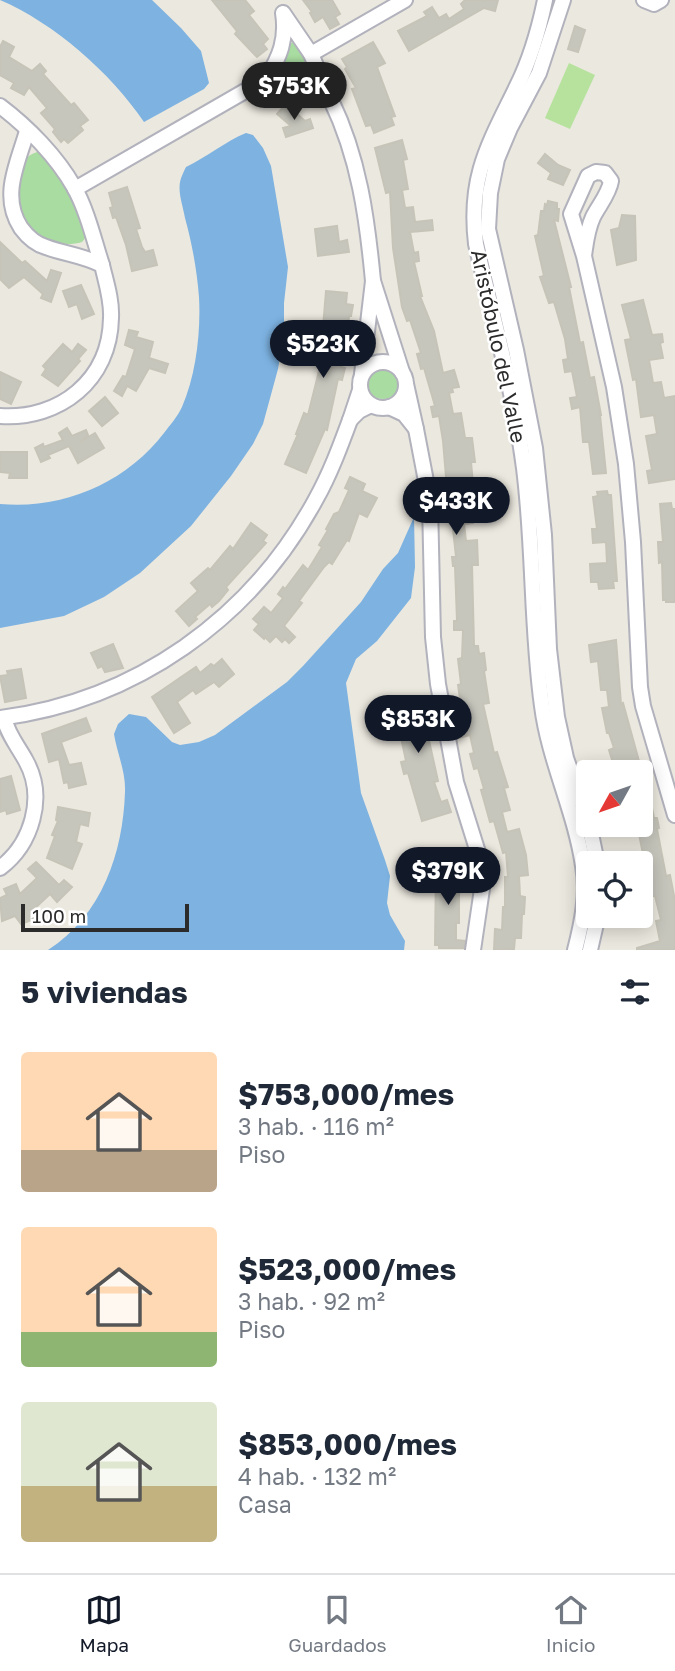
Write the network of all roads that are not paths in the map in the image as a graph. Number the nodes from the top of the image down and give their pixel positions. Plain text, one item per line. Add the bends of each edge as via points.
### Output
1 (274, 0) edge
2 (404, 0) edge
3 (545, 0) edge
4 (563, 0) edge
5 (644, 0) edge
6 (661, 0) edge
7 (283, 13) junction
8 (311, 54) junction
9 (266, 79) junction
10 (331, 100) junction
11 (0, 106) edge
12 (27, 131) junction
13 (75, 189) junction
14 (584, 256) junction
15 (102, 265) junction
16 (373, 281) junction
17 (362, 374) junction
18 (404, 377) junction
19 (360, 390) junction
20 (371, 405) junction
21 (389, 407) junction
22 (0, 416) edge
23 (350, 420) junction
24 (416, 429) junction
25 (2, 718) edge
26 (576, 788) edge
27 (675, 815) edge
28 (0, 868) edge
29 (595, 928) edge
30 (473, 950) edge
31 (575, 950) edge
32 (590, 950) edge

1 - 7 street
2 - 8 street
3 - 31 street, Aristóbulo del Valle via 521,76 488,144 474,223 524,467 542,710 583,866 583,918
4 - 26 street, Aristóbulo del Valle via 539,73 497,159 488,229 535,448 557,717
5 - 6 street via 654,4
7 - 8 street
7 - 9 street via 284,43
8 - 10 street
9 - 10 street via 295,79
9 - 13 street
10 - 16 street via 362,190
11 - 12 street
12 - 13 street
12 - 15 street via 10,179 9,195 18,225 37,244
13 - 15 street
14 - 14 street via 587,233 610,188 605,173 588,176 571,214
14 - 27 street via 626,464 643,706
15 - 22 street via 111,326 104,356 93,374 69,400 49,410
16 - 17 street
16 - 18 street
17 - 18 street via 382,361 397,366
17 - 19 street
18 - 21 street via 401,400
18 - 24 street
19 - 20 street
19 - 23 street
20 - 21 street
20 - 23 street
21 - 24 street via 404,414
23 - 25 street via 317,497 292,538 215,625 170,658 121,684 70,705
24 - 30 street via 430,502 438,684 456,782 481,862
25 - 28 street via 31,771 36,801 23,844
29 - 32 street

